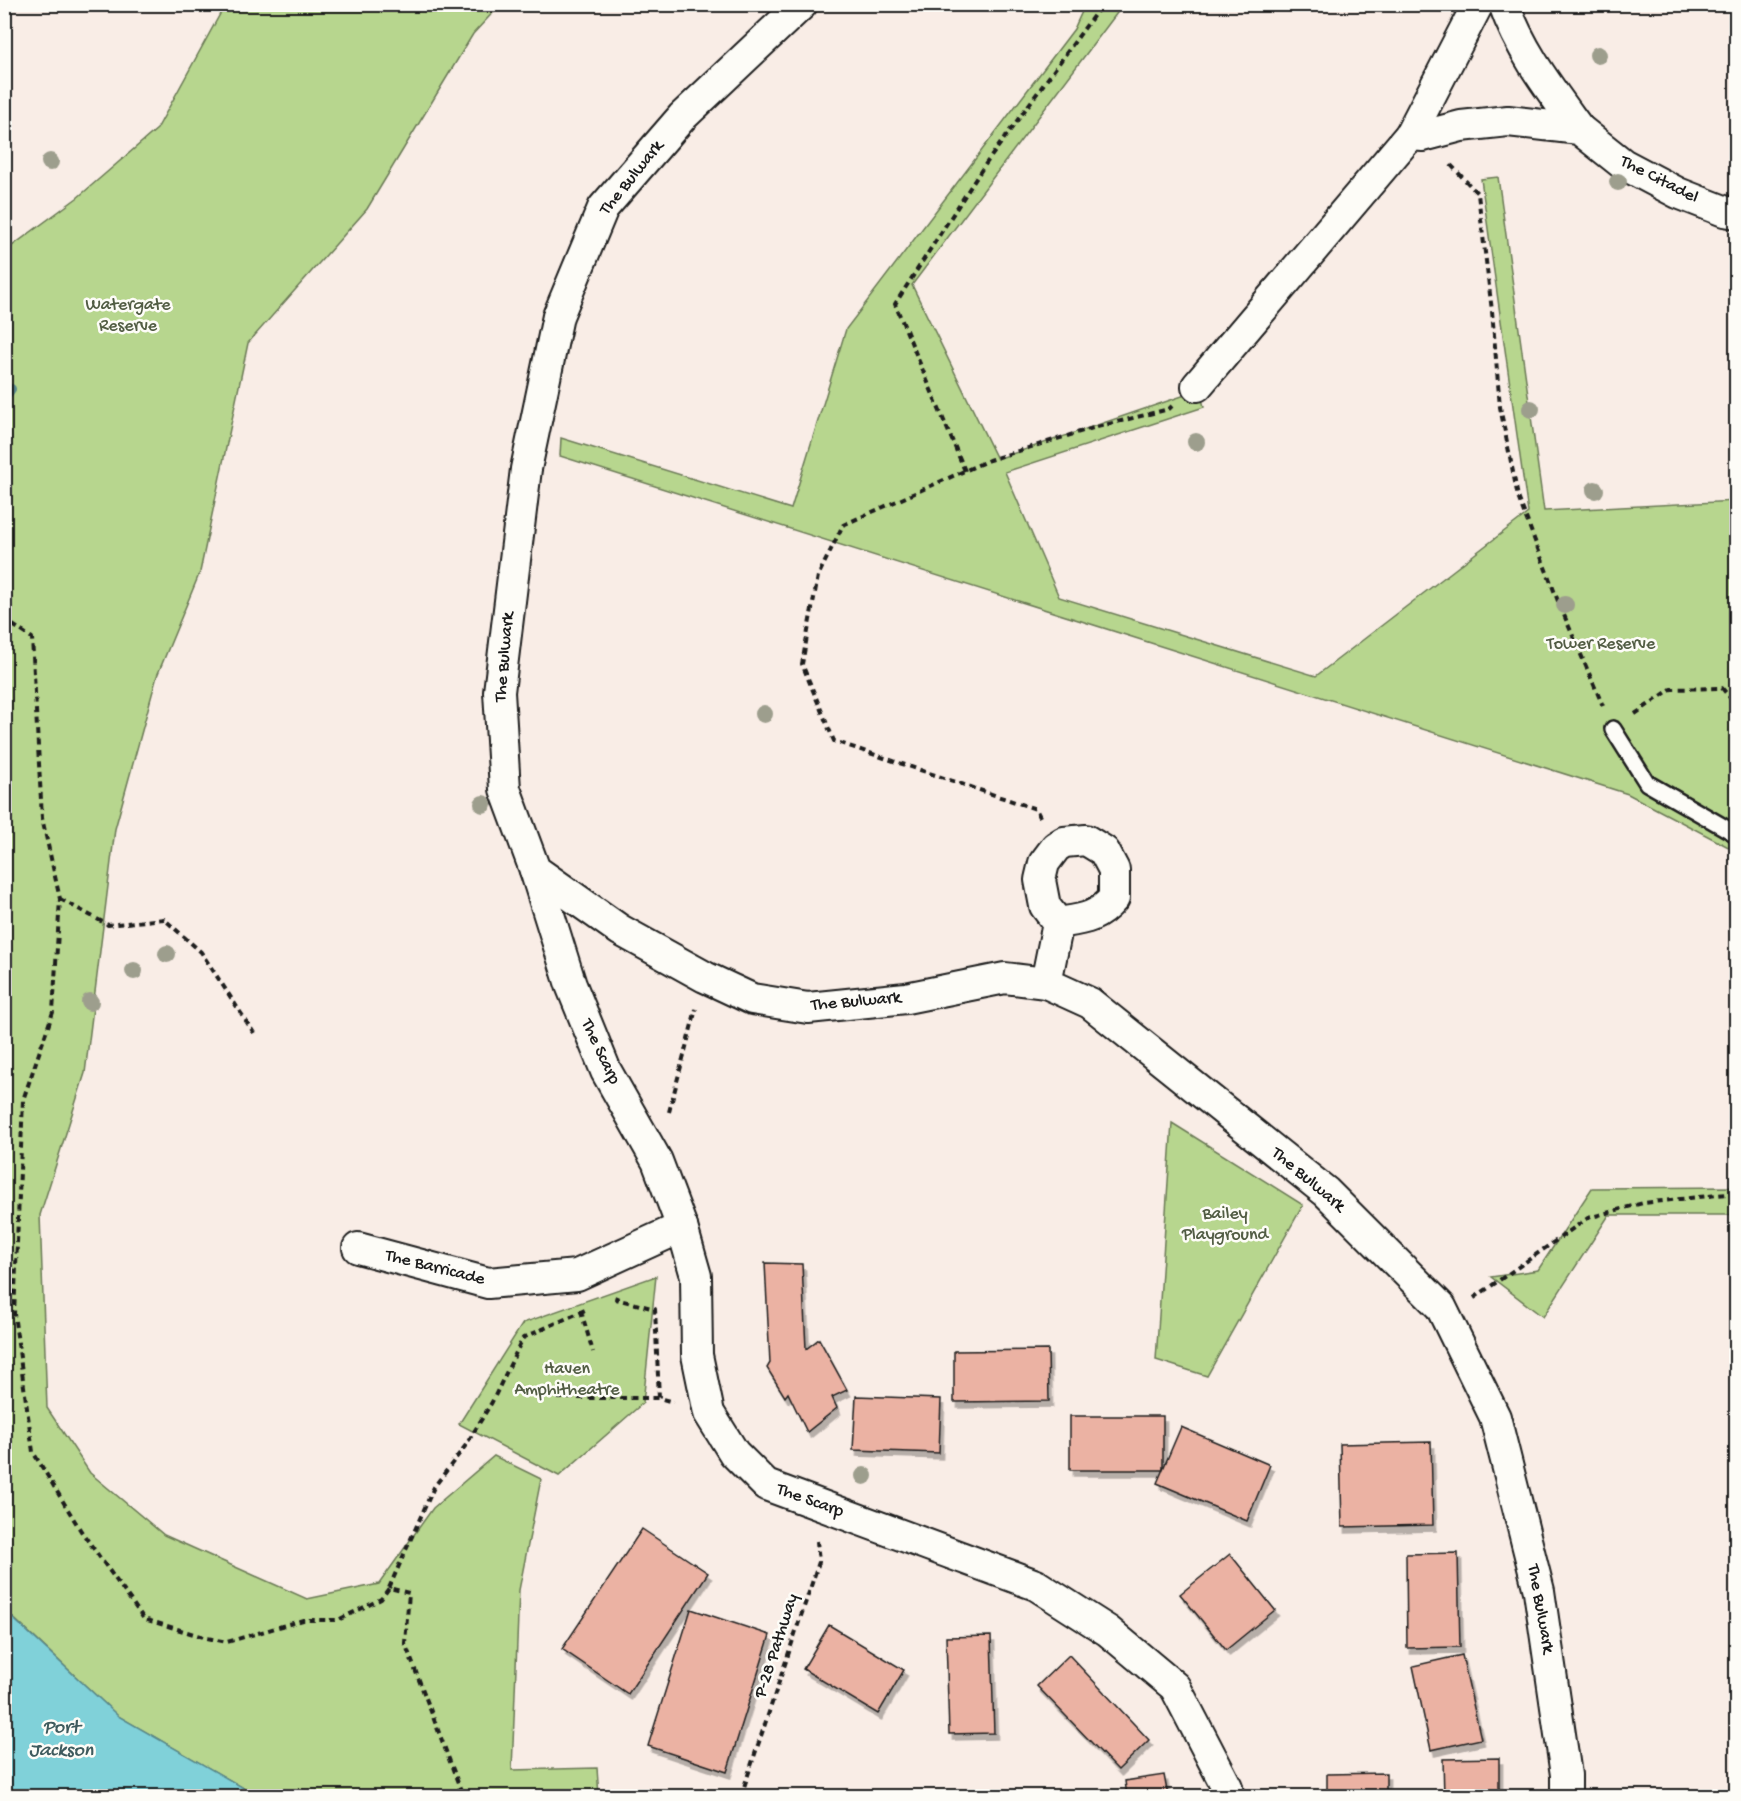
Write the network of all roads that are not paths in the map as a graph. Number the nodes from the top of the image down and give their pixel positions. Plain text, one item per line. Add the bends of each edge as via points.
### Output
1 (802, 4) edge
2 (1478, 4) edge
3 (1504, 4) edge
4 (1579, 129) junction
5 (1417, 135) junction
6 (1737, 213) edge
7 (1197, 387) road end
8 (1613, 729) road end
9 (1737, 834) edge
10 (535, 870) junction
11 (1058, 923) junction
12 (1046, 983) junction
13 (682, 1227) junction
14 (358, 1248) dead end
15 (1228, 1797) edge
16 (1566, 1797) edge

1 - 10 street, The Bulwark via 682,117 603,208 558,316 526,469 499,692 505,789
2 - 5 street via 1449,57
3 - 4 street, The Citadel via 1537,73
4 - 5 street via 1508,121
4 - 6 street, The Citadel via 1623,164 1668,189
5 - 7 street
8 - 9 lane via 1647,783
10 - 12 street, The Bulwark via 620,930 752,999 808,1008 906,998 1005,978
10 - 13 street, The Scarp via 571,985 606,1071 657,1161
11 - 11 street via 1045,906 1040,880 1044,863 1064,842 1086,840 1104,851 1114,870 1114,898 1104,910 1087,918
11 - 12 street
12 - 16 street, The Bulwark via 1090,1003 1326,1192 1441,1307 1495,1417 1539,1591
13 - 14 street, The Barricade via 577,1275 488,1283
13 - 15 street, The Scarp via 696,1276 697,1355 709,1411 734,1453 766,1485 1036,1585 1108,1631 1175,1687 1227,1786

